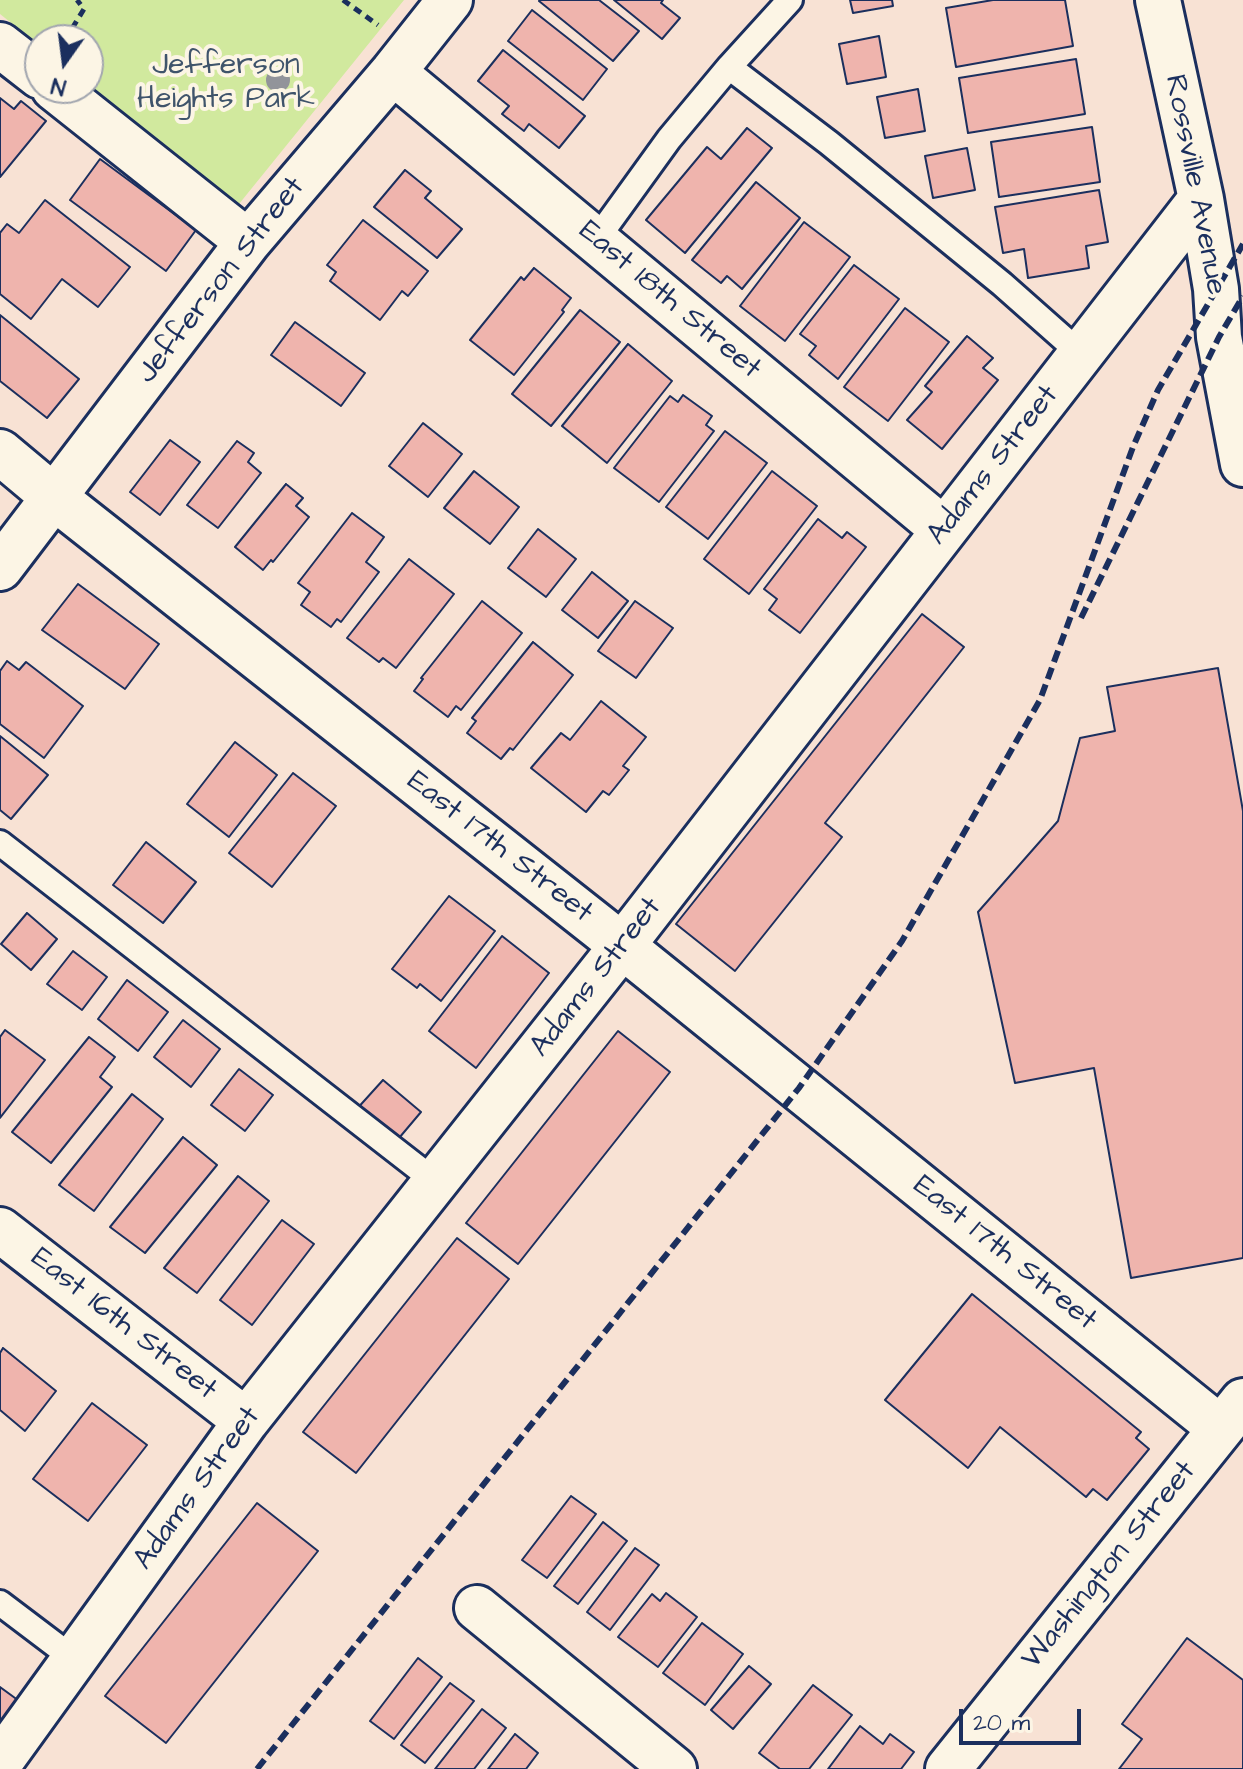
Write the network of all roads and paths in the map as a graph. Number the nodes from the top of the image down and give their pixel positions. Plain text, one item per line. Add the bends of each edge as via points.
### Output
1 (77, 0) edge
2 (450, 0) edge
3 (790, 0) edge
4 (1158, 0) edge
5 (75, 24) edge
6 (0, 45) edge
7 (24, 64) edge
8 (729, 67) junction
9 (393, 72) junction
10 (74, 104) edge
11 (1201, 199) junction
12 (596, 240) junction
13 (248, 242) junction
14 (1081, 354) junction
15 (0, 452) edge
16 (1243, 464) edge
17 (55, 498) junction
18 (944, 530) junction
19 (0, 568) edge
20 (0, 843) edge
21 (622, 946) junction
22 (436, 1182) junction
23 (0, 1230) edge
24 (1231, 1415) edge
25 (246, 1421) junction
26 (0, 1603) edge
27 (477, 1608) dead end
28 (74, 1659) junction
29 (0, 1762) edge
30 (674, 1769) edge
31 (948, 1769) edge

1 - 5 path via 84,9
2 - 9 street, Jefferson Street
3 - 8 lane
4 - 11 street, Rossville Avenue
6 - 7 street
8 - 12 lane
8 - 14 lane via 1002,284
9 - 12 street, East 18th Street
9 - 13 street, Jefferson Street
10 - 13 street
11 - 14 street, Adams Street
11 - 16 street, Rossville Avenue
12 - 18 street, East 18th Street
13 - 17 street, Jefferson Street
14 - 18 street, Adams Street
15 - 17 street, East 17th Street
17 - 19 street, Jefferson Street
17 - 21 street, East 17th Street
18 - 21 street, Adams Street
20 - 22 lane
21 - 22 street, Adams Street
21 - 24 street, East 17th Street
22 - 25 street, Adams Street
23 - 25 street, East 16th Street
24 - 31 street, Washington Street
25 - 28 street, Adams Street
26 - 28 lane
27 - 30 street
28 - 29 street, Adams Street

